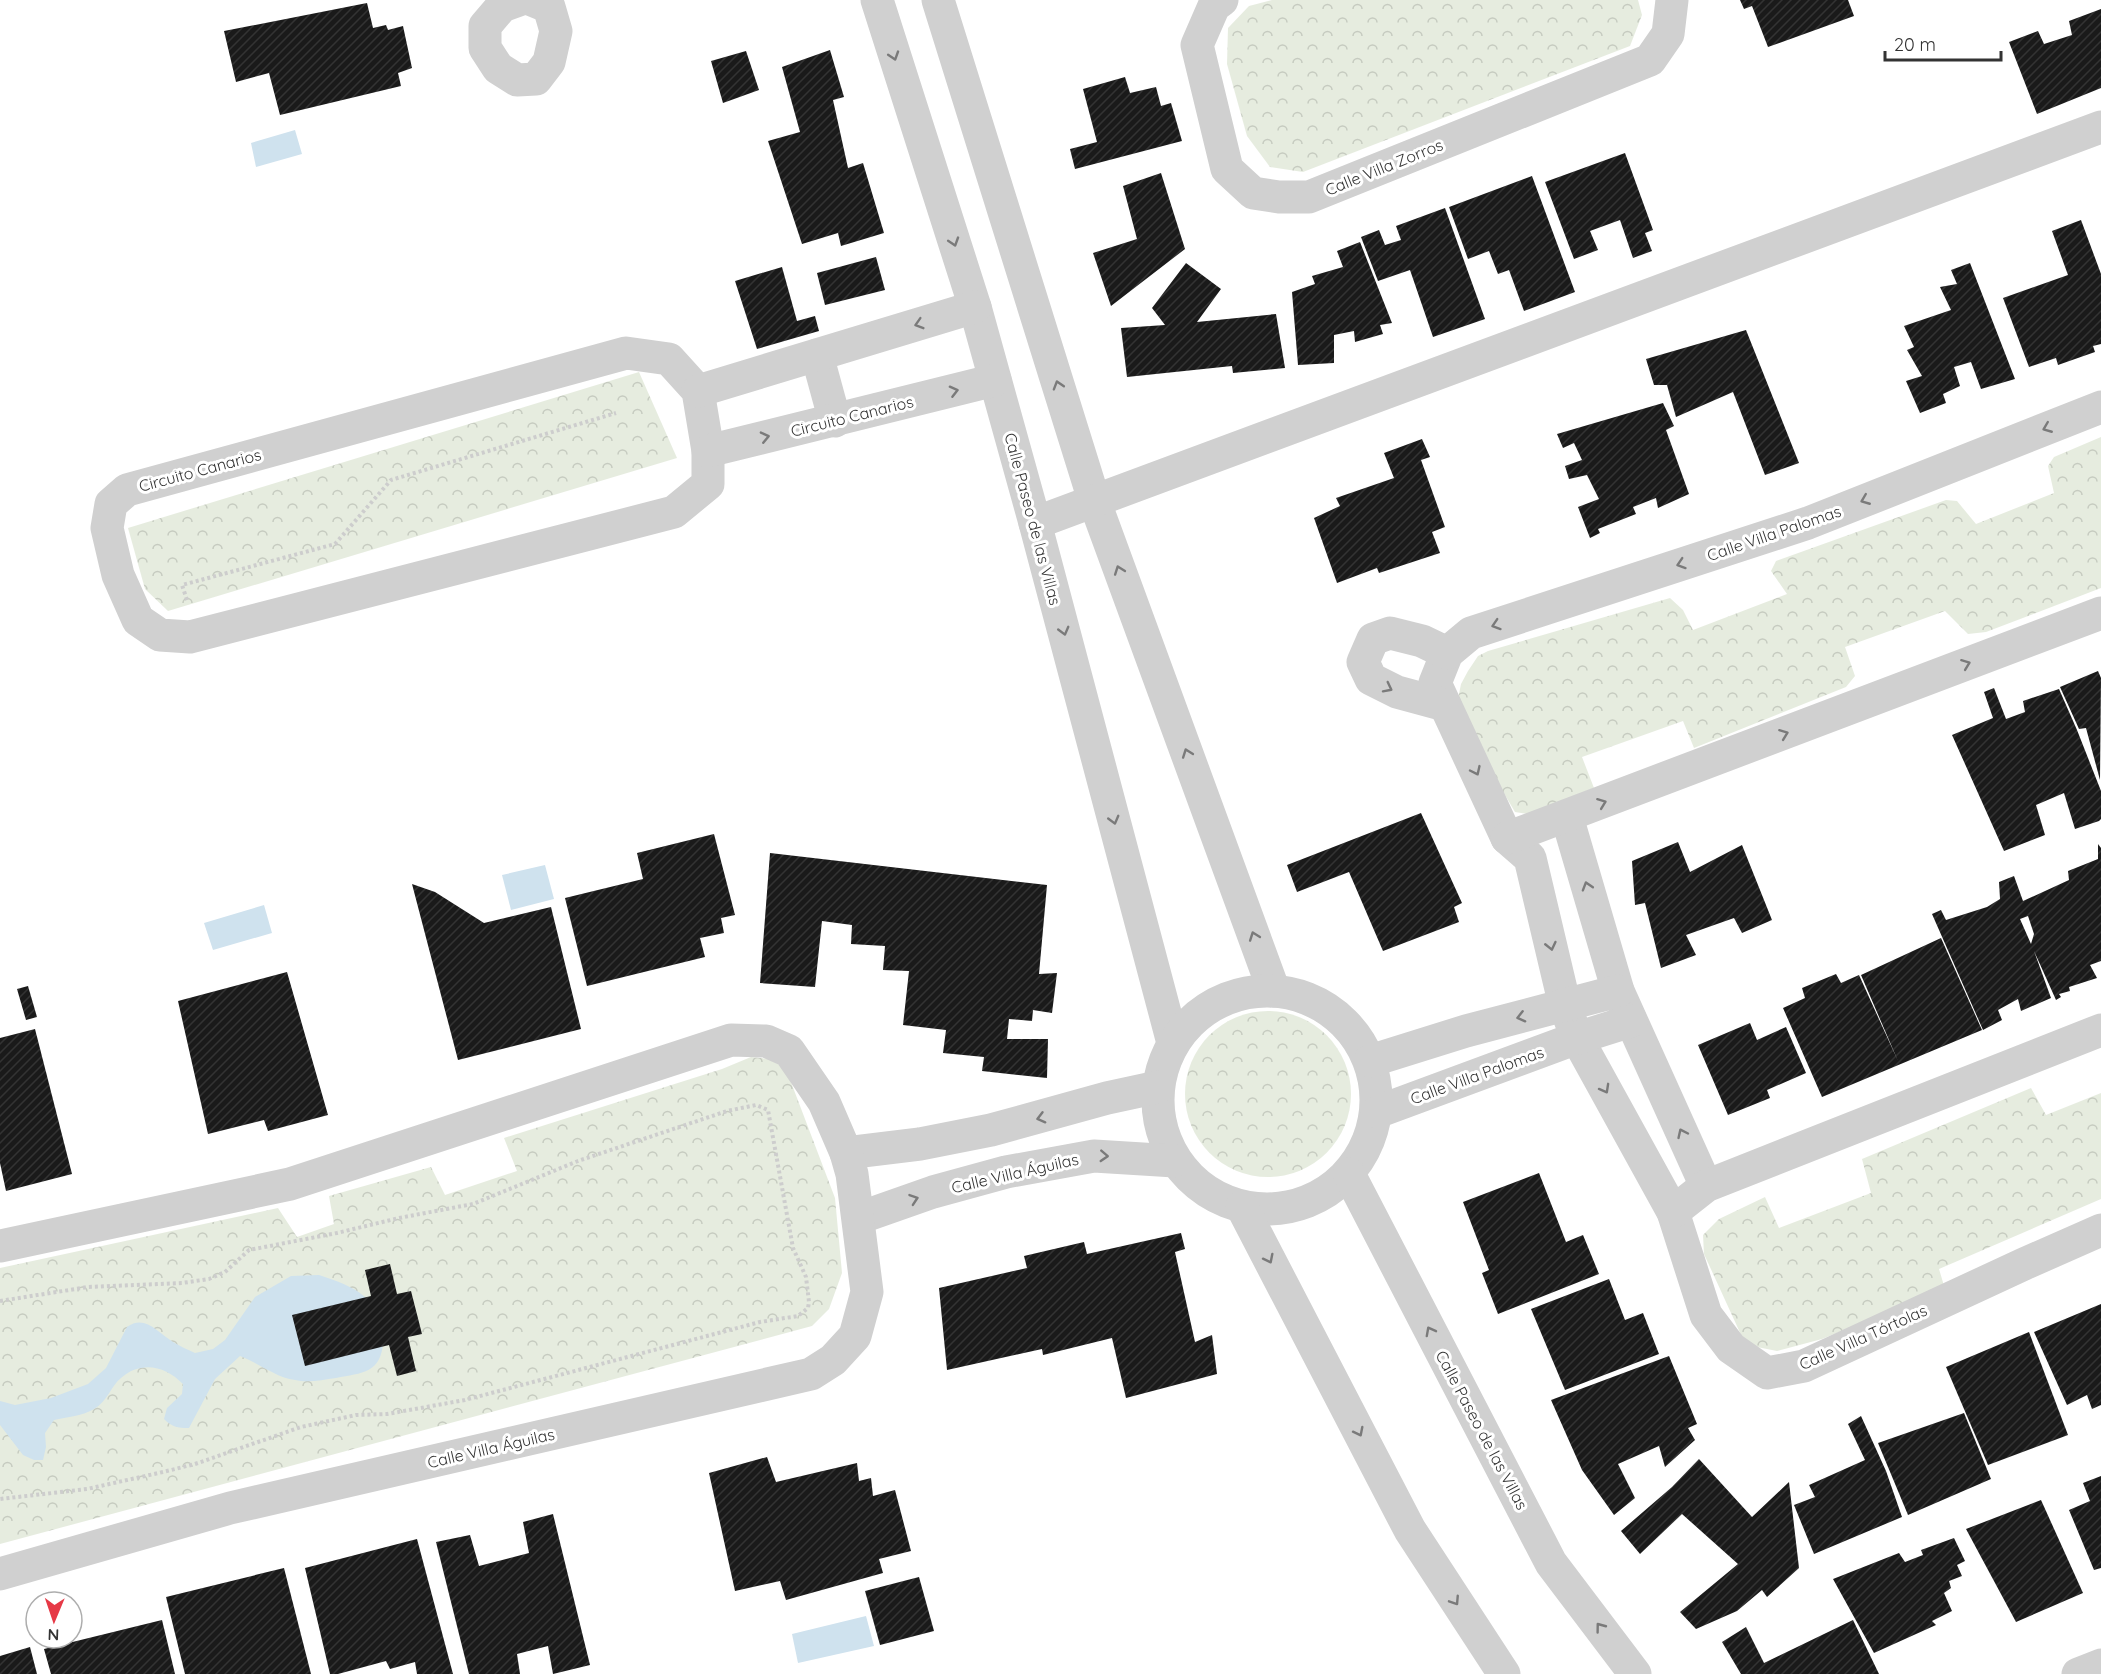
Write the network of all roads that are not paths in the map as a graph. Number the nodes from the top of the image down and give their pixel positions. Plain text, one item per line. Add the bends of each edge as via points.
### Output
1 (878, 0) edge
2 (938, 0) edge
3 (1222, 0) edge
4 (1672, 0) edge
5 (2101, 127) edge
6 (975, 307) junction
7 (817, 356) junction
8 (995, 380) junction
9 (698, 391) junction
10 (2101, 407) edge
11 (835, 421) junction
12 (708, 451) junction
13 (1094, 500) junction
14 (1035, 523) junction
15 (2101, 613) edge
16 (1447, 653) junction
17 (1445, 705) junction
18 (1566, 817) junction
19 (1507, 838) junction
20 (1274, 991) junction
21 (1618, 991) junction
22 (1565, 1006) junction
23 (1631, 1021) junction
24 (2101, 1030) edge
25 (1577, 1038) junction
26 (1173, 1043) junction
27 (1370, 1061) junction
28 (1158, 1087) junction
29 (1377, 1112) junction
30 (991, 1130) junction
31 (846, 1154) junction
32 (1175, 1161) junction
33 (1006, 1173) junction
34 (1349, 1174) junction
35 (1706, 1186) junction
36 (1242, 1207) junction
37 (1673, 1212) junction
38 (859, 1218) junction
39 (2101, 1230) edge
40 (0, 1246) edge
41 (0, 1574) edge
42 (2101, 1665) edge
43 (1504, 1674) edge
44 (1635, 1674) edge
45 (2078, 1674) edge

1 -> 6 street, Calle Paseo de las Villas
13 -> 2 street
3 - 4 street, Calle Villa Zorros via 1214,6 1197,45 1227,170 1253,193 1309,197 1650,60 1668,34
5 - 13 street
6 -> 7 street
6 - 8 street, Calle Paseo de las Villas
7 - 9 street
7 - 11 street
11 -> 8 street, Circuito Canarios
8 - 14 street, Calle Paseo de las Villas
9 - 12 street, Circuito Canarios
9 - 12 street, Circuito Canarios via 669,359 626,353 127,490 111,504 107,528 118,576 138,620 160,635 190,637 674,512 708,484
10 -> 16 street, Calle Villa Palomas via 1808,524 1471,633
12 -> 11 street, Circuito Canarios
13 - 14 street
20 -> 13 street
14 -> 26 street, Calle Paseo de las Villas
18 -> 15 street
16 - 17 street, Calle Villa Palomas via 1435,683
16 -> 17 street via 1422,641 1390,633 1372,639 1362,662 1371,679 1397,692
17 -> 19 street, Calle Villa Palomas
18 - 19 street
21 -> 18 street
19 -> 22 street, Calle Villa Palomas via 1530,858
20 - 26 street via 1245,993 1216,1003 1192,1020
20 - 27 street via 1299,995 1322,1005 1359,1039
21 - 22 street
21 - 23 street
22 - 25 street, Calle Villa Palomas
22 -> 27 street
23 - 25 street, Calle Villa Palomas
35 -> 23 street
24 - 35 street
25 - 29 street, Calle Villa Palomas
25 -> 37 street, Calle Villa Tórtolas
26 - 28 street
27 - 29 street
28 -> 30 street
28 - 32 street via 1160,1125
29 - 34 street via 1368,1145
30 - 31 street
30 - 33 street
31 - 38 street, Calle Villa Águilas
31 - 40 street, Calle Villa Águilas via 824,1102 789,1051 766,1041 731,1040 290,1184
33 -> 32 street, Calle Villa Águilas via 1094,1156
32 - 36 street via 1204,1190
38 -> 33 street, Calle Villa Águilas via 933,1192
34 - 36 street via 1311,1201 1265,1210
44 -> 34 street, Calle Paseo de las Villas via 1551,1563
35 - 37 street
36 -> 43 street via 1410,1530
37 - 39 street, Calle Villa Tórtolas via 1706,1315 1731,1348 1767,1373 1804,1366
38 - 41 street, Calle Villa Águilas via 867,1292 855,1336 832,1360 811,1374 230,1508
42 - 45 street

